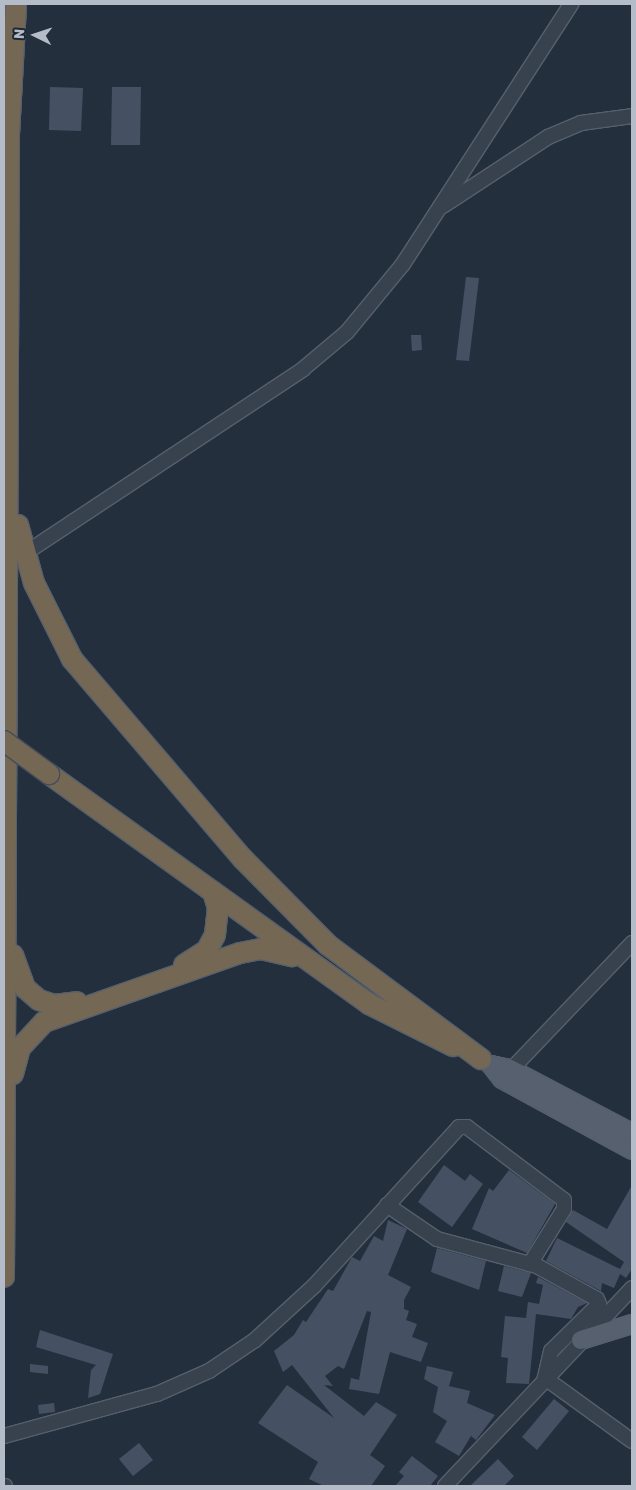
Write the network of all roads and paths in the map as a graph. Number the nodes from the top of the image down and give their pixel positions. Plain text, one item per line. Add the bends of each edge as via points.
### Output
1 (16, 4) edge
2 (571, 4) edge
3 (632, 116) edge
4 (7, 119) edge
5 (438, 209) junction
6 (10, 468) junction
7 (24, 554) junction
8 (4, 741) edge
9 (213, 892) junction
10 (8, 930) junction
11 (632, 943) edge
12 (304, 960) junction
13 (496, 1068) junction
14 (6, 1102) junction
15 (632, 1133) edge
16 (632, 1150) edge
17 (387, 1205) junction
18 (530, 1264) junction
19 (4, 1277) edge
20 (632, 1288) edge
21 (632, 1324) edge
22 (581, 1340) junction
23 (544, 1378) junction
24 (4, 1436) edge
25 (632, 1441) edge
26 (445, 1486) edge

1 - 4 highway
2 - 5 street
3 - 5 street via 581,122 548,137
4 - 6 highway
5 - 7 street via 403,264 327,352
6 - 7 highway
6 - 10 highway
7 - 13 highway via 72,659 243,859 328,945
8 - 9 highway, bridge
9 - 10 highway via 218,908 216,935 198,958 66,1005 39,1000 24,988
9 - 12 highway
10 - 14 highway
11 - 13 street
12 - 13 highway via 408,1026
12 - 14 highway via 261,949 240,953 44,1022 20,1048
13 - 15 main road
13 - 16 main road
14 - 19 highway
17 - 18 street via 437,1239
17 - 18 street via 459,1127 467,1127 565,1203
17 - 24 street via 314,1286 255,1340 209,1371 157,1394
18 - 23 street via 599,1302 551,1351
20 - 22 street
21 - 22 main road
22 - 23 street
23 - 25 street
23 - 26 street

